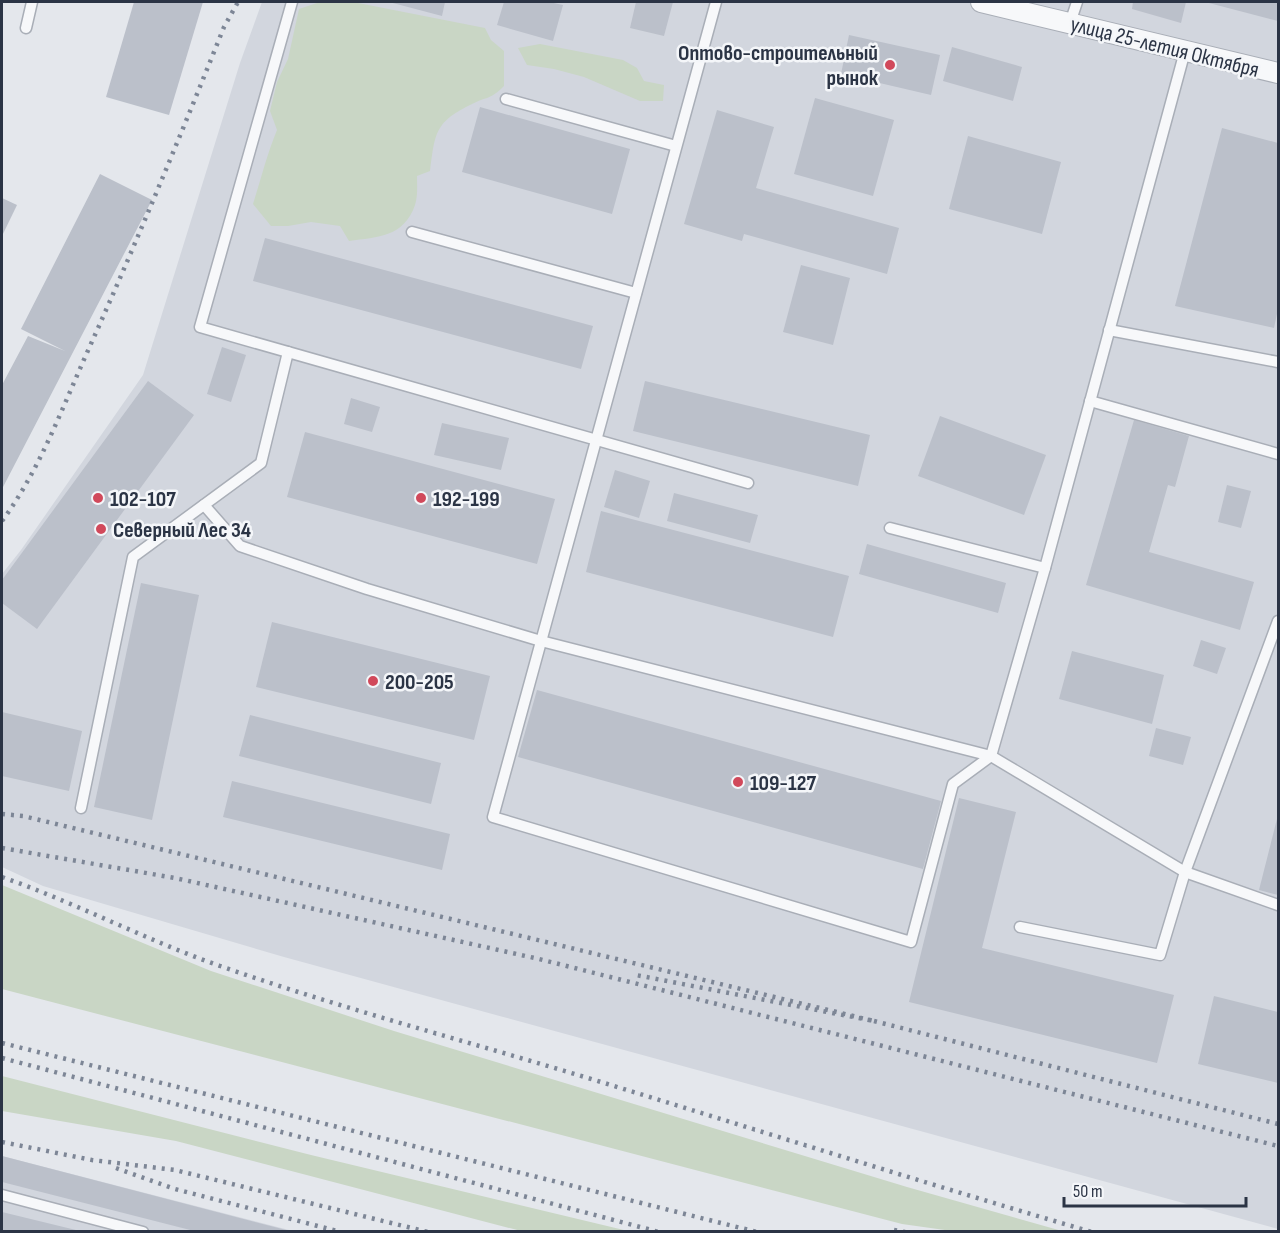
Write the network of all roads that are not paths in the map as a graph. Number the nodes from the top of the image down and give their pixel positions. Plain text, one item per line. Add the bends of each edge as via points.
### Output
1 (32, 2) edge
2 (292, 2) edge
3 (716, 2) edge
4 (981, 2) edge
5 (1077, 2) edge
6 (1070, 23) junction
7 (26, 28) dead end
8 (1185, 51) junction
9 (1278, 73) edge
10 (506, 99) dead end
11 (676, 146) junction
12 (412, 232) dead end
13 (636, 293) junction
14 (1109, 330) junction
15 (288, 352) junction
16 (1278, 362) edge
17 (1090, 400) junction
18 (596, 439) junction
19 (1278, 454) edge
20 (748, 483) dead end
21 (204, 505) junction
22 (890, 528) dead end
23 (1045, 568) junction
24 (1278, 621) edge
25 (541, 641) junction
26 (991, 756) junction
27 (81, 808) dead end
28 (1185, 872) junction
29 (1278, 905) edge
30 (1020, 927) dead end
31 (2, 1196) edge
32 (143, 1232) edge

1 - 7 lane
2 - 15 lane via 201,327
3 - 11 lane
4 - 6 street, улица 25-летия Октября
5 - 6 lane
6 - 8 street, улица 25-летия Октября
8 - 9 street, улица 25-летия Октября
8 - 14 lane
10 - 11 lane
11 - 13 lane
12 - 13 lane
13 - 18 lane
14 - 16 lane
14 - 17 lane
15 - 18 lane
15 - 21 lane via 261,463
17 - 19 lane
17 - 23 lane
18 - 20 lane
18 - 25 lane
21 - 25 lane via 240,546
21 - 27 lane via 133,557
22 - 23 lane
23 - 26 lane
24 - 28 lane
25 - 26 lane
25 - 26 lane via 493,817 910,942 953,784
26 - 28 lane
28 - 29 lane
28 - 30 lane via 1160,955
31 - 32 lane

